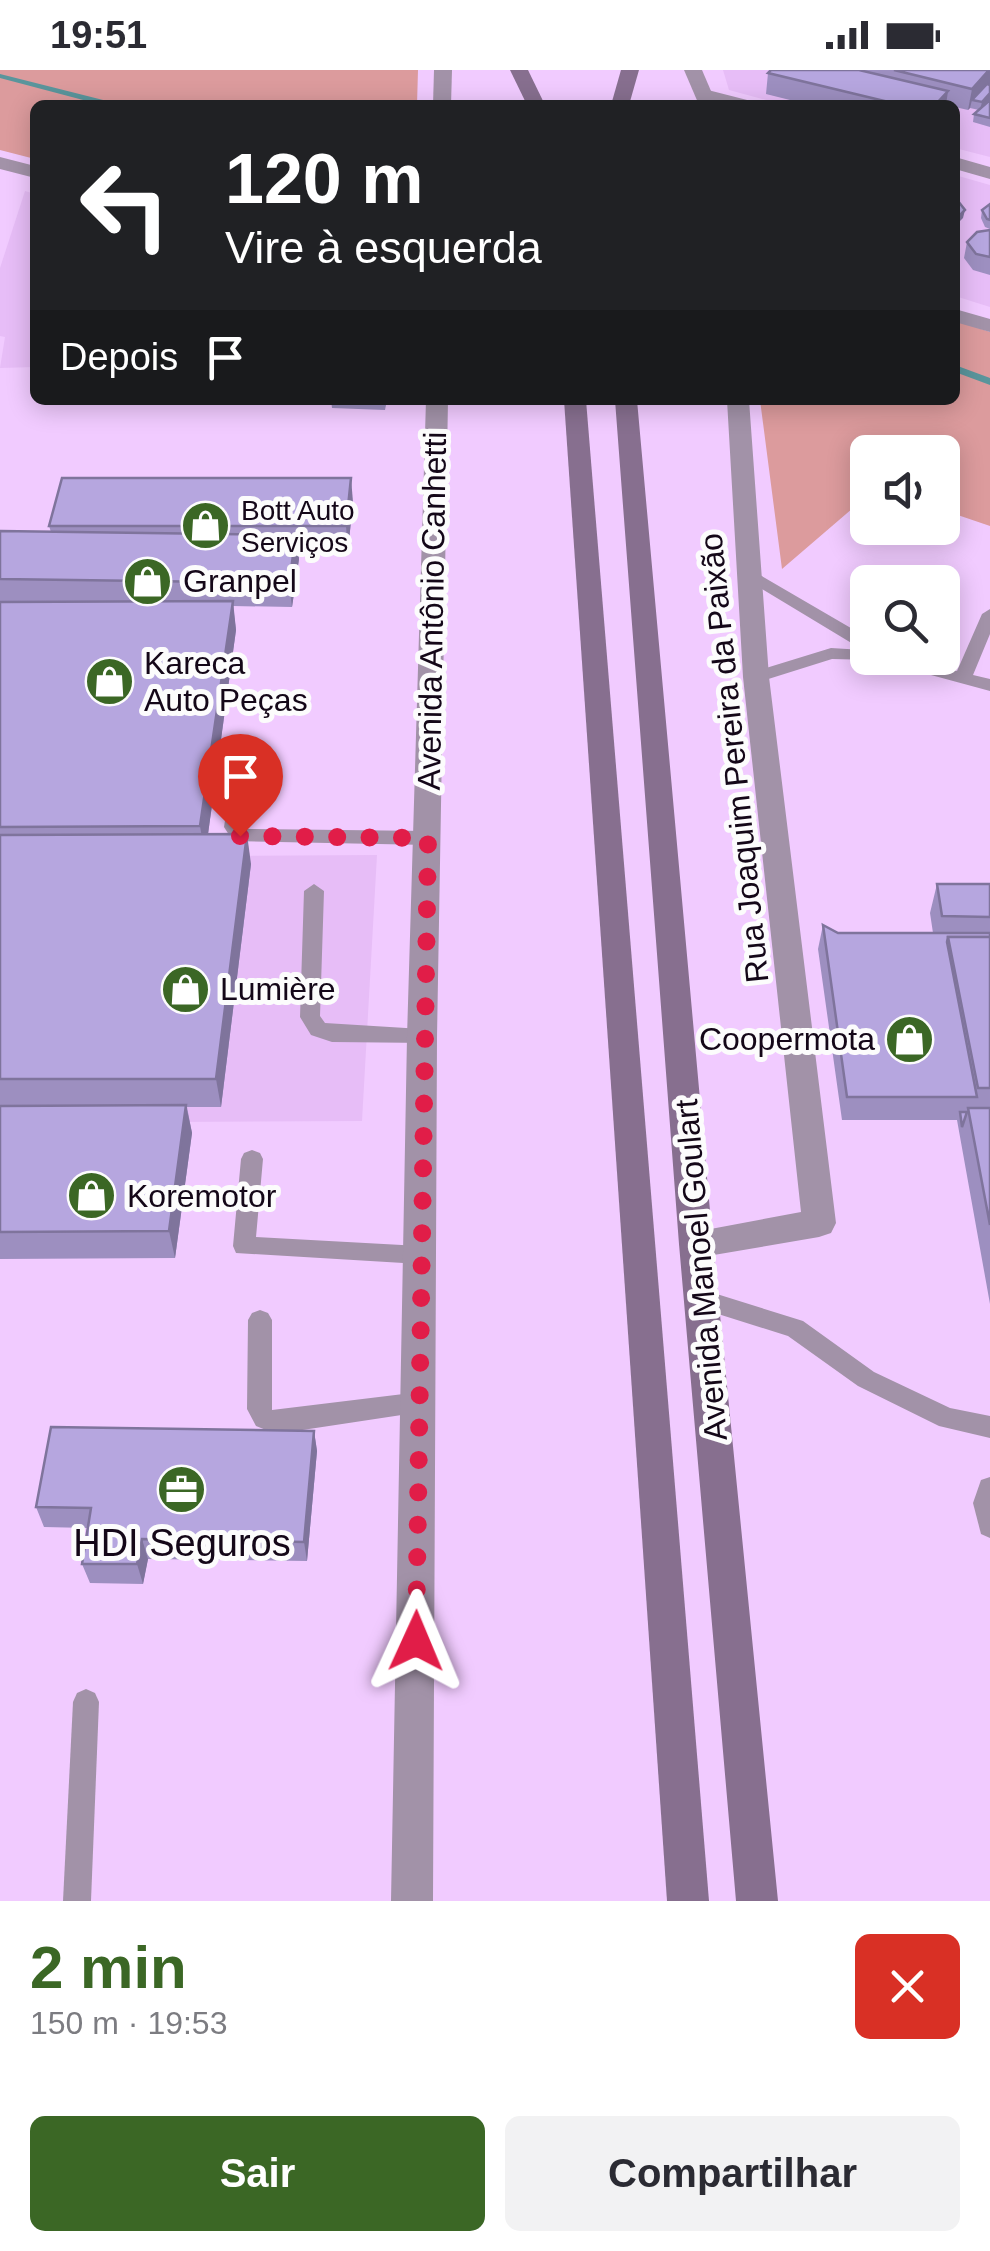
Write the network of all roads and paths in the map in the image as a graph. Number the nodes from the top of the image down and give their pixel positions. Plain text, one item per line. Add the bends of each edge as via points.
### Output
1 (443, 70) edge
2 (518, 70) edge
3 (630, 70) edge
4 (694, 70) edge
5 (706, 99) edge
6 (442, 100) edge
7 (533, 100) edge
8 (621, 100) edge
9 (0, 163) edge
10 (960, 164) edge
11 (30, 171) edge
12 (990, 172) edge
13 (960, 316) edge
14 (990, 326) edge
15 (436, 405) edge
16 (575, 405) edge
17 (626, 405) edge
18 (738, 405) edge
19 (748, 573) junction
20 (990, 614) edge
21 (850, 635) edge
22 (850, 655) edge
23 (953, 675) edge
24 (756, 677) junction
25 (964, 678) junction
26 (990, 685) edge
27 (242, 764) dead end
28 (428, 838) junction
29 (314, 891) dead end
30 (422, 1037) junction
31 (252, 1160) dead end
32 (696, 1244) junction
33 (420, 1255) junction
34 (704, 1300) junction
35 (260, 1320) dead end
36 (420, 1403) junction
37 (990, 1426) edge
38 (990, 1488) edge
39 (990, 1526) edge
40 (86, 1702) dead end
41 (77, 1901) edge
42 (412, 1901) edge
43 (688, 1901) edge
44 (757, 1901) edge

1 - 6 street
2 - 7 main road
3 - 8 main road
4 - 5 street
9 - 11 street
10 - 12 street
13 - 14 street
15 - 28 street, Avenida Antônio Canhetti
16 - 43 main road, Avenida Manoel Goulart
17 - 32 main road, Avenida Manoel Goulart
18 - 19 street, Rua Joaquim Pereira da Paixão
19 - 21 lane
19 - 24 street, Rua Joaquim Pereira da Paixão
20 - 25 lane
22 - 24 lane via 831,654
23 - 25 lane
24 - 32 street, Rua Joaquim Pereira da Paixão via 819,1222
25 - 26 lane
27 - 28 lane via 233,827 240,836
28 - 30 street, Avenida Antônio Canhetti
29 - 30 lane via 310,1017 318,1029
30 - 33 street, Avenida Antônio Canhetti
31 - 33 lane via 244,1246
32 - 34 main road, Avenida Manoel Goulart
33 - 36 street, Avenida Antônio Canhetti
34 - 37 lane via 795,1328 866,1379 947,1418
34 - 44 main road, Avenida Manoel Goulart
35 - 36 lane via 264,1418 276,1423
36 - 42 street, Avenida Antônio Canhetti
38 - 39 lane
40 - 41 lane

